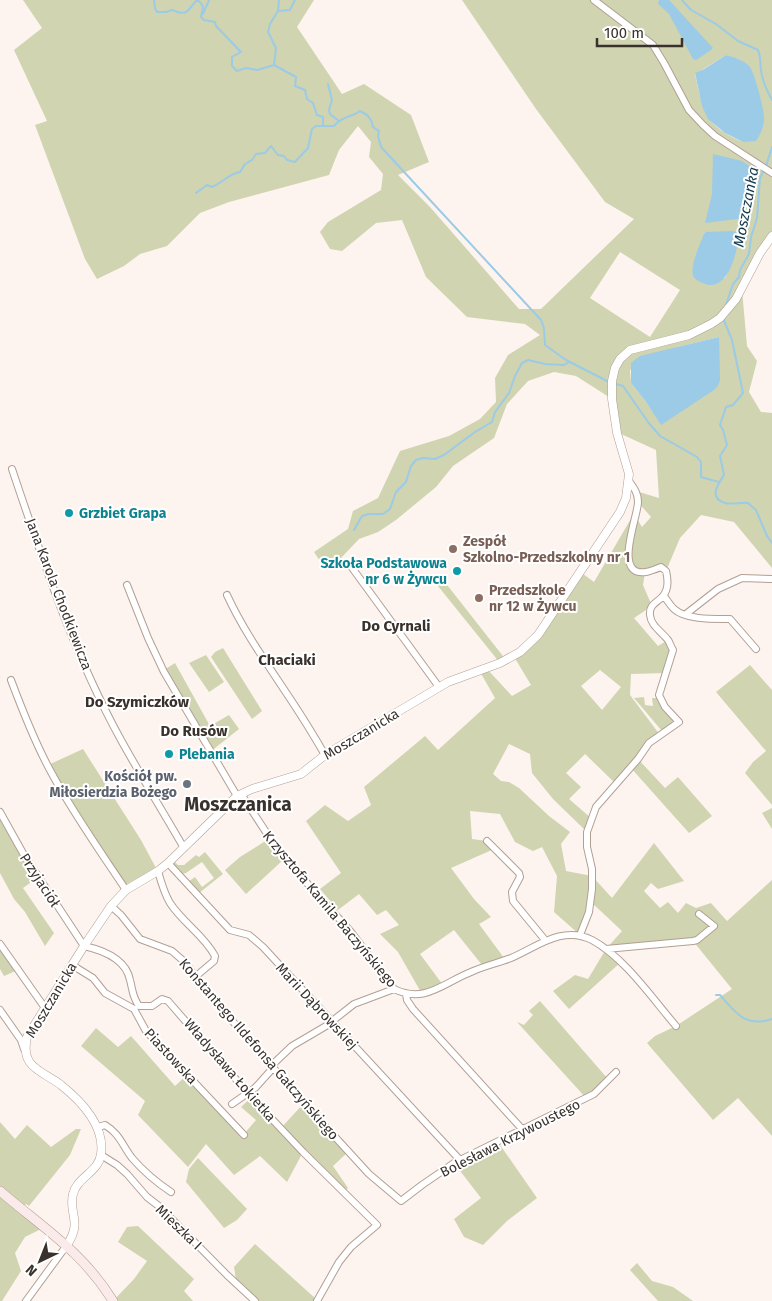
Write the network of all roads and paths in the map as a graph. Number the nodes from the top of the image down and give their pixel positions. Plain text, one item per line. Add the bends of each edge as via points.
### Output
1 (594, 0) edge
2 (771, 172) edge
3 (772, 236) edge
4 (12, 469) dead end
5 (629, 481) junction
6 (350, 565) dead end
7 (772, 579) edge
8 (128, 585) dead end
9 (227, 595) dead end
10 (664, 596) junction
11 (686, 614) junction
12 (756, 649) dead end
13 (10, 680) dead end
14 (439, 687) junction
15 (325, 755) junction
16 (239, 795) junction
17 (0, 812) edge
18 (487, 841) dead end
19 (184, 848) junction
20 (168, 863) junction
21 (158, 871) junction
22 (126, 890) junction
23 (111, 906) junction
24 (699, 914) dead end
25 (580, 935) junction
26 (545, 940) junction
27 (0, 944) edge
28 (84, 946) junction
29 (606, 949) junction
30 (72, 964) junction
31 (195, 977) junction
32 (394, 989) junction
33 (406, 994) junction
34 (45, 1008) junction
35 (136, 1008) junction
36 (0, 1010) edge
37 (331, 1022) junction
38 (676, 1026) dead end
39 (24, 1049) junction
40 (272, 1067) junction
41 (616, 1072) dead end
42 (249, 1092) junction
43 (232, 1104) dead end
44 (98, 1127) junction
45 (522, 1129) junction
46 (244, 1134) dead end
47 (102, 1155) junction
48 (460, 1160) junction
49 (0, 1191) edge
50 (172, 1192) dead end
51 (401, 1201) joint
52 (67, 1245) junction
53 (26, 1301) edge
54 (113, 1301) edge
55 (255, 1301) edge
56 (317, 1301) edge

1 - 2 street via 653,45 689,110 703,125
3 - 5 street, Moszczanicka via 760,252 739,294 720,318 689,335 630,350 620,358 612,381 612,399
4 - 19 street, Jana Karola Chodkiewicza via 79,651 120,739
5 - 10 street via 638,502 628,549 631,566 636,571 661,567 666,571
5 - 14 street, Moszczanicka via 620,512 538,635 520,652 500,663
6 - 14 street
7 - 11 street via 742,578 718,589
8 - 16 street, Krzysztofa Kamila Baczyńskiego via 164,672
9 - 15 street via 266,664
10 - 11 street via 676,611
10 - 25 street via 654,602 650,613 672,650 659,695 679,722 649,743 596,807 587,832 592,890 589,912
11 - 12 street via 730,619
13 - 22 street via 22,713 52,774
14 - 15 street, Moszczanicka
15 - 16 street, Moszczanicka via 300,774
16 - 19 street, Moszczanicka
16 - 32 street, Krzysztofa Kamila Baczyńskiego via 279,852 351,932
17 - 28 street, Przyjaciół via 24,855
18 - 26 street via 519,872 520,877 512,892 514,904
19 - 20 street, Moszczanicka
20 - 21 street, Moszczanicka
20 - 37 street, Marii Dąbrowskiej via 230,930 250,935 263,947
21 - 22 street, Moszczanicka
21 - 31 street via 171,905 210,945 215,956 214,962
22 - 23 street, Moszczanicka
23 - 28 street, Moszczanicka
23 - 31 street, Konstantego Ildefonsa Gałczyńskiego via 140,939 172,951
24 - 29 street via 714,926 697,940
25 - 26 street, Krzysztofa Kamila Baczyńskiego
25 - 29 street
26 - 33 street, Krzysztofa Kamila Baczyńskiego via 429,992
27 - 34 street
28 - 30 street, Moszczanicka
28 - 35 street via 113,957 124,968 130,978
29 - 38 street via 615,955
30 - 34 street, Moszczanicka
30 - 35 street via 93,978 105,993
31 - 40 street, Konstantego Ildefonsa Gałczyńskiego
32 - 33 street, Krzysztofa Kamila Baczyńskiego
32 - 37 street via 354,1004
33 - 45 street, Krzysztofa Kamila Baczyńskiego via 413,1009
34 - 39 street, Moszczanicka via 27,1037
35 - 42 street, Władysława Łokietka via 152,1006 162,999 168,1001
35 - 46 street, Piastowska via 146,1031
36 - 39 street
37 - 40 street via 292,1046
37 - 48 street, Marii Dąbrowskiej
39 - 44 street, Moszczanicka via 38,1072 74,1096
40 - 42 street
40 - 51 street, Konstantego Ildefonsa Gałczyńskiego via 369,1174
41 - 45 street, Bolesława Krzywoustego via 594,1094
42 - 43 street
42 - 56 street, Władysława Łokietka via 303,1152 377,1225 345,1254
44 - 47 street, Moszczanicka
44 - 50 street via 110,1128 150,1178
45 - 48 street, Bolesława Krzywoustego
47 - 52 street via 73,1194 76,1218
47 - 55 street, Mieszka I via 127,1174
48 - 51 street, Bolesława Krzywoustego
49 - 52 main road
52 - 53 street
52 - 54 main road via 90,1269

